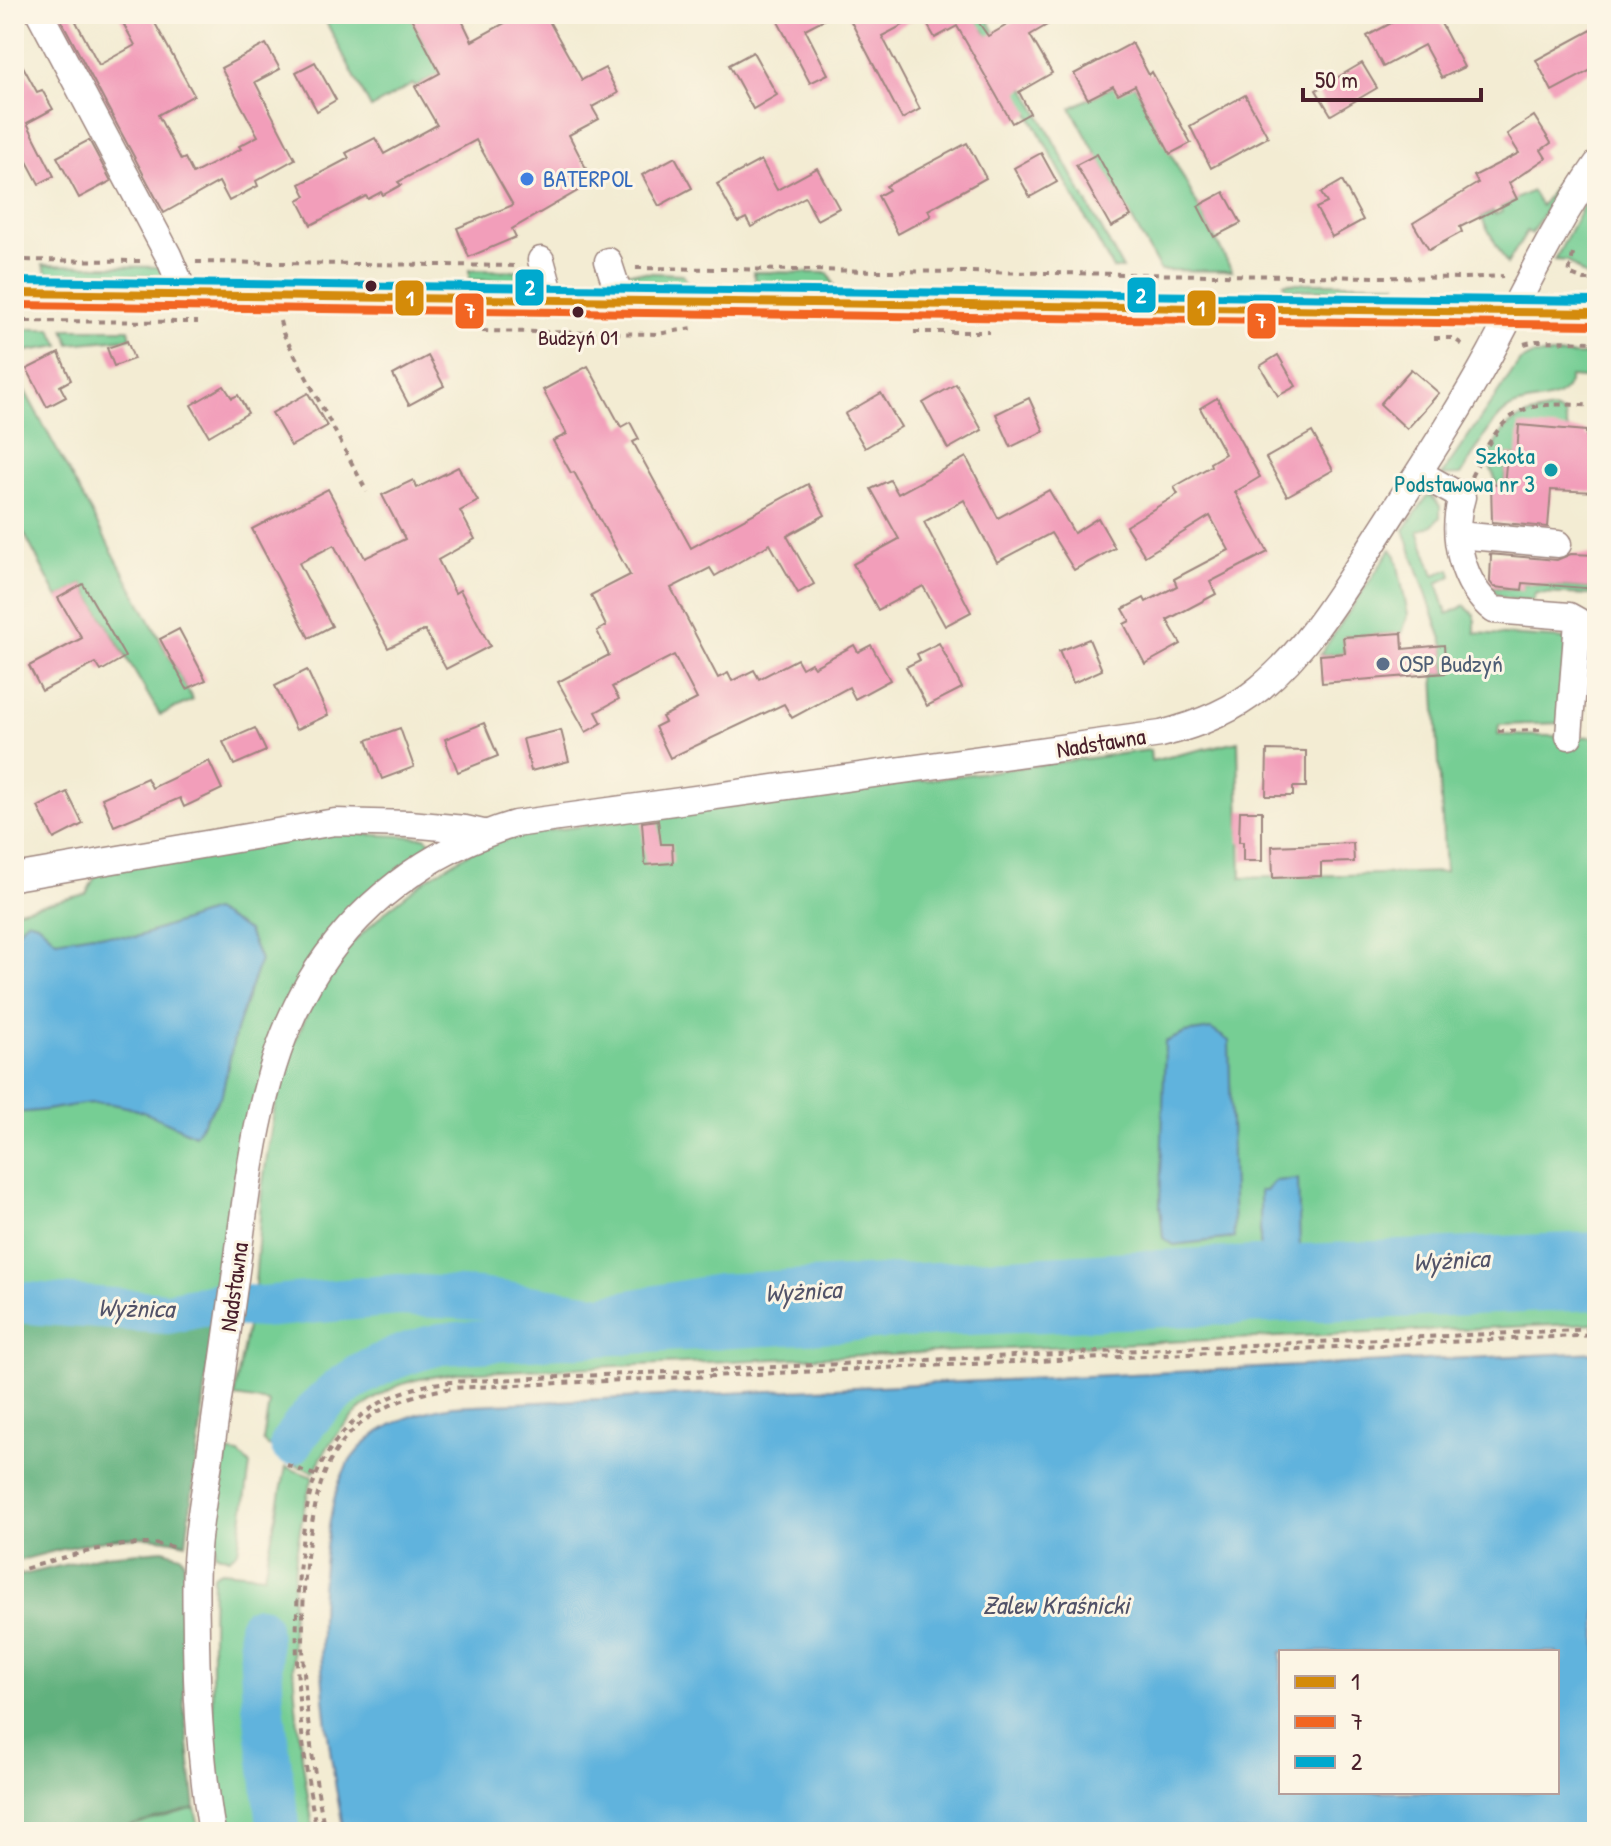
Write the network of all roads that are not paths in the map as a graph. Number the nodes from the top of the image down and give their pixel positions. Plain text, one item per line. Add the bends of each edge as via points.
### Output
1 (40, 14) edge
2 (1597, 164) edge
3 (542, 264) road end
4 (609, 264) road end
5 (14, 293) edge
6 (185, 295) junction
7 (552, 300) junction
8 (621, 301) junction
9 (1511, 313) junction
10 (1597, 313) edge
11 (1419, 473) junction
12 (1458, 535) junction
13 (1558, 544) dead end
14 (1569, 736) dead end
15 (483, 833) junction
16 (14, 877) edge
17 (212, 1832) edge

1 - 6 street
2 - 9 street, Nadstawna via 1549,237
3 - 7 street
4 - 8 street
5 - 6 street
6 - 7 street
7 - 8 street
8 - 9 street
9 - 10 street
9 - 11 street, Nadstawna via 1480,354
11 - 12 street via 1462,497
11 - 15 street, Nadstawna via 1298,652 1257,690 1191,726 1035,753 515,824
12 - 13 street
12 - 14 street via 1471,583 1494,610 1578,621
15 - 16 street, Nadstawna via 335,822
15 - 17 street, Nadstawna via 420,869 367,910 337,942 308,984 284,1037 267,1096 241,1236 221,1437 202,1559 197,1699

